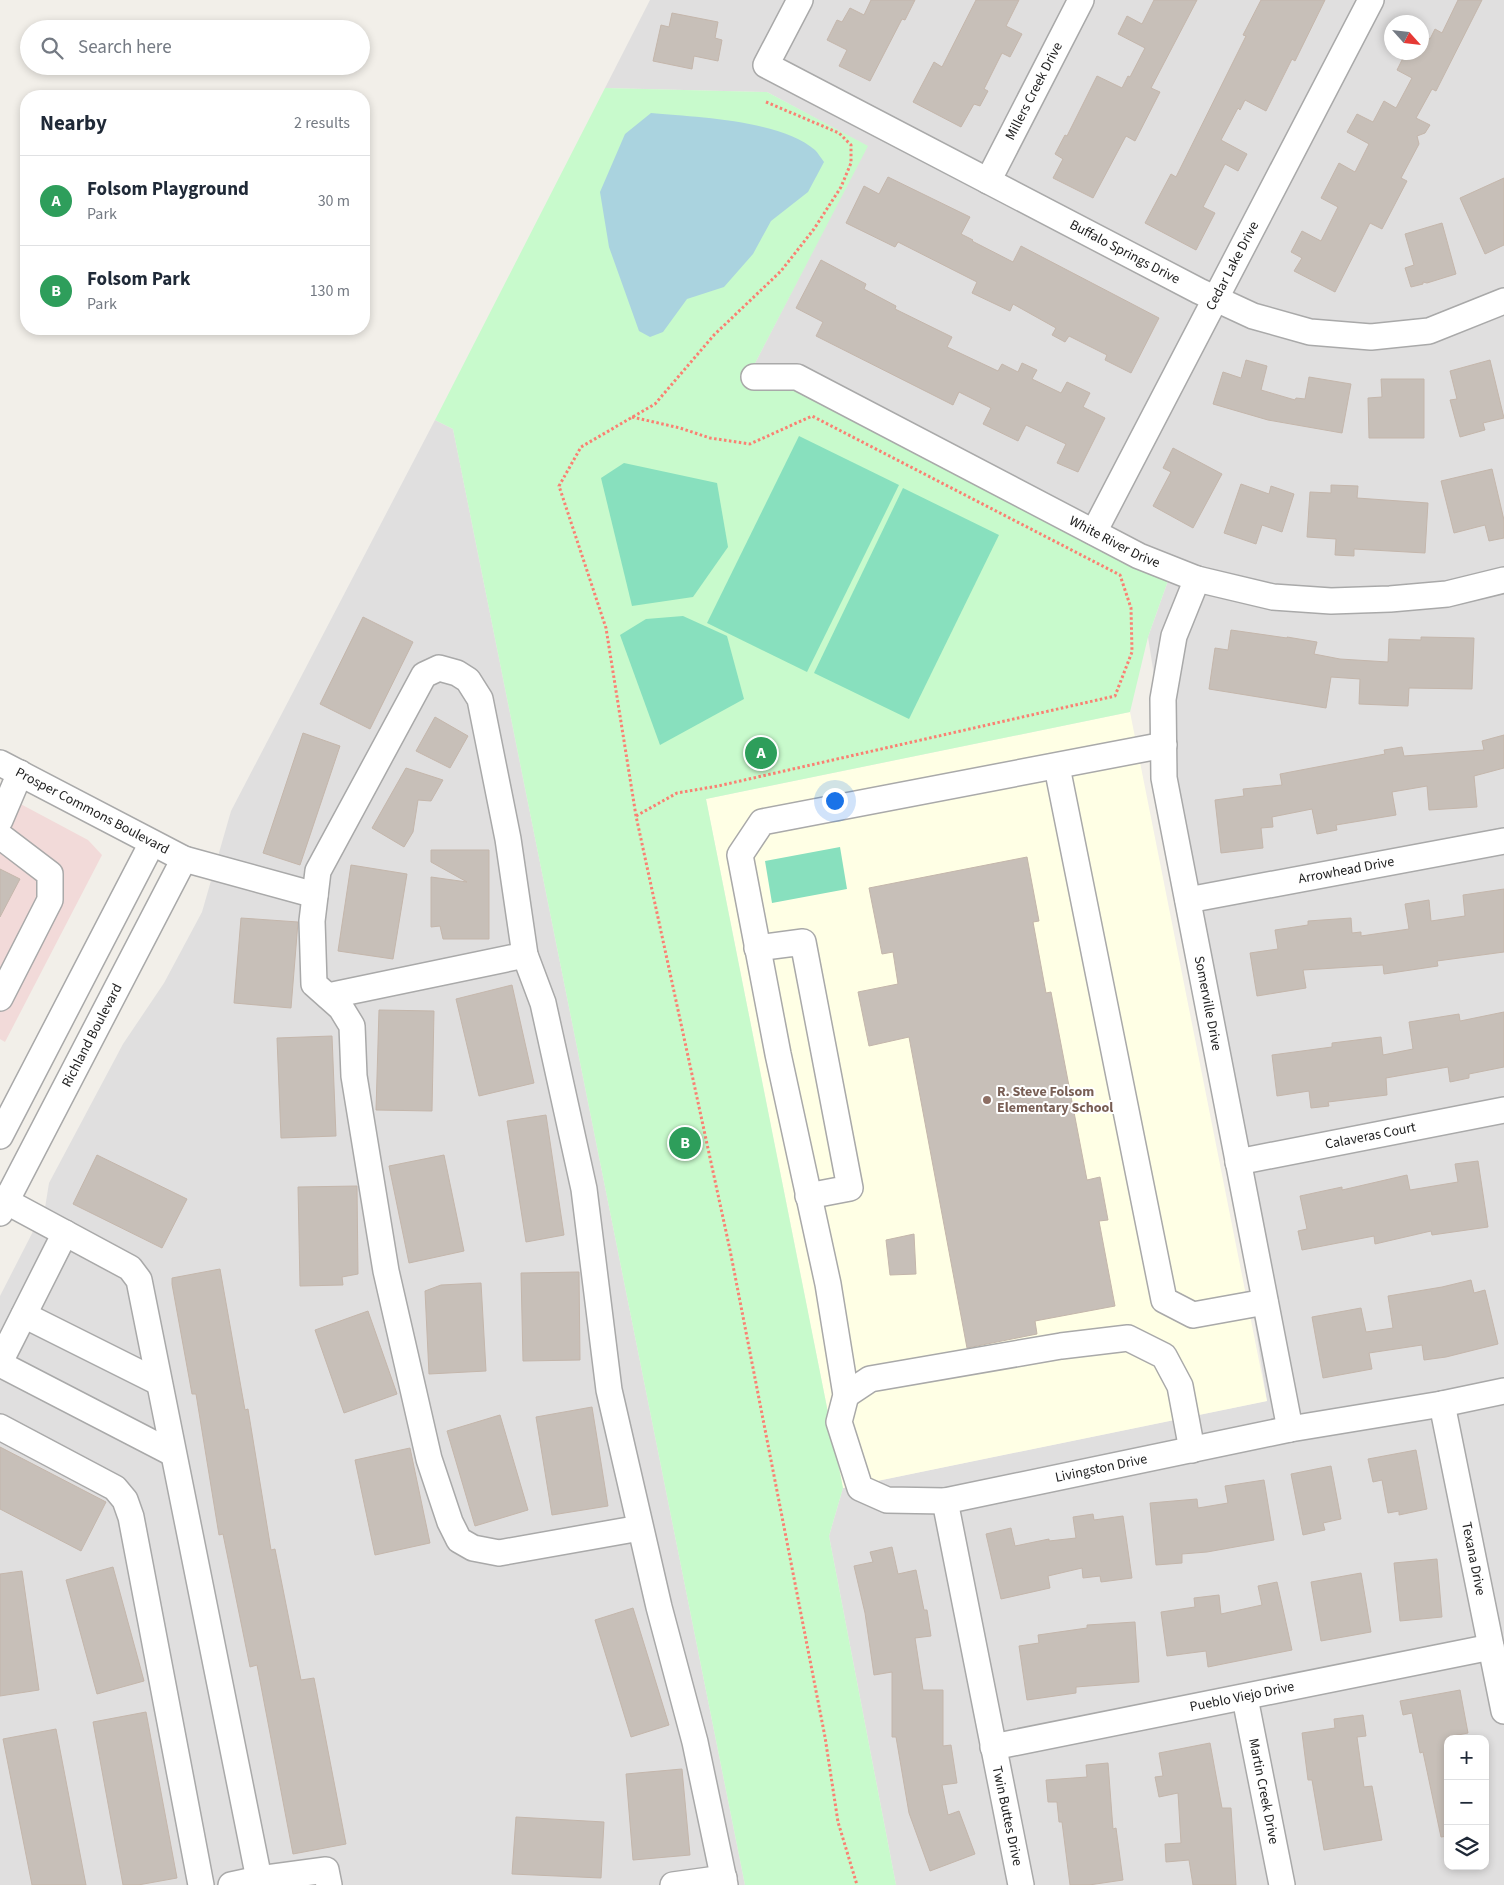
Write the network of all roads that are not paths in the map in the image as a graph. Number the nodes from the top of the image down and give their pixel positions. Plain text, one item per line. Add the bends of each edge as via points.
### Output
1 (800, 0) edge
2 (1081, 0) edge
3 (1371, 0) edge
4 (988, 181) junction
5 (1214, 298) junction
6 (1504, 301) edge
7 (754, 377) dead end
8 (1094, 532) junction
9 (1197, 579) junction
10 (1504, 580) edge
11 (1164, 745) junction
12 (1057, 766) junction
13 (10, 768) edge
14 (0, 820) edge
15 (0, 836) edge
16 (1504, 841) edge
17 (152, 843) junction
18 (184, 859) junction
19 (315, 895) junction
20 (1188, 900) junction
21 (757, 948) junction
22 (525, 955) junction
23 (328, 996) junction
24 (0, 998) edge
25 (1504, 1110) edge
26 (0, 1136) edge
27 (1238, 1162) junction
28 (808, 1196) junction
29 (2, 1204) edge
30 (65, 1233) junction
31 (1265, 1302) junction
32 (24, 1315) junction
33 (0, 1363) edge
34 (158, 1382) junction
35 (1504, 1391) edge
36 (846, 1395) junction
37 (1442, 1404) junction
38 (0, 1426) edge
39 (1290, 1429) junction
40 (1192, 1450) junction
41 (172, 1453) junction
42 (945, 1501) junction
43 (640, 1528) junction
44 (1491, 1647) junction
45 (1245, 1698) junction
46 (1504, 1711) edge
47 (993, 1747) junction
48 (259, 1879) junction
49 (724, 1882) edge
50 (201, 1885) edge
51 (231, 1885) edge
52 (329, 1885) edge
53 (673, 1885) edge
54 (1021, 1885) edge
55 (1282, 1885) edge

1 - 4 street, Buffalo Springs Drive via 766,65
2 - 4 street, Millers Creek Drive
3 - 5 street, Cedar Lake Drive
4 - 5 street, Buffalo Springs Drive
5 - 6 street, Buffalo Springs Drive via 1253,316 1310,332 1371,337 1429,331
5 - 8 street, Cedar Lake Drive
7 - 8 street, White River Drive via 797,377
8 - 9 street, White River Drive via 1139,556
9 - 10 street, White River Drive via 1273,597 1331,601 1447,594
9 - 11 street, Somerville Drive via 1174,636 1163,699
11 - 12 street
11 - 20 street, Somerville Drive via 1164,778
12 - 21 street via 762,822 740,855
12 - 31 street via 1164,1300 1193,1315
13 - 14 street
13 - 17 street, Prosper Commons Boulevard
15 - 24 street via 50,874 50,900
16 - 20 street, Arrowhead Drive
17 - 18 street, Prosper Commons Boulevard
17 - 26 street
18 - 19 street, Prosper Commons Boulevard
18 - 29 street, Richland Boulevard
19 - 22 street via 318,871 424,675 439,668 468,680 480,699 508,839
19 - 23 street via 312,921 314,984
20 - 27 street, Somerville Drive
21 - 28 street
21 - 28 street via 803,942 850,1188
22 - 23 street
22 - 43 street via 543,1003 584,1189 609,1390
23 - 43 street via 341,1008 352,1026 354,1076 386,1270 429,1459 459,1540 473,1548 499,1554
25 - 27 street, Calaveras Court
27 - 31 street, Somerville Drive
28 - 36 street via 828,1284
29 - 30 street
30 - 32 street
30 - 34 street via 130,1268 139,1280
31 - 39 street, Somerville Drive
32 - 33 street
32 - 34 street
33 - 41 street
34 - 41 street
35 - 37 street, Livingston Drive
36 - 40 street via 870,1379 1061,1346 1128,1338 1164,1356 1180,1386
36 - 42 street, Livingston Drive via 839,1422 860,1488 887,1500
37 - 39 street, Livingston Drive
37 - 44 street, Texana Drive
38 - 50 street via 115,1488 125,1500 131,1517
39 - 40 street, Livingston Drive
40 - 42 street, Livingston Drive
41 - 48 street
42 - 47 street
43 - 49 street via 695,1742
44 - 45 street, Pueblo Viejo Drive
44 - 46 street, Texana Drive
45 - 47 street, Pueblo Viejo Drive
45 - 55 street, Martin Creek Drive
47 - 54 street, Twin Buttes Drive
48 - 51 street
48 - 52 street via 326,1870
49 - 53 street

